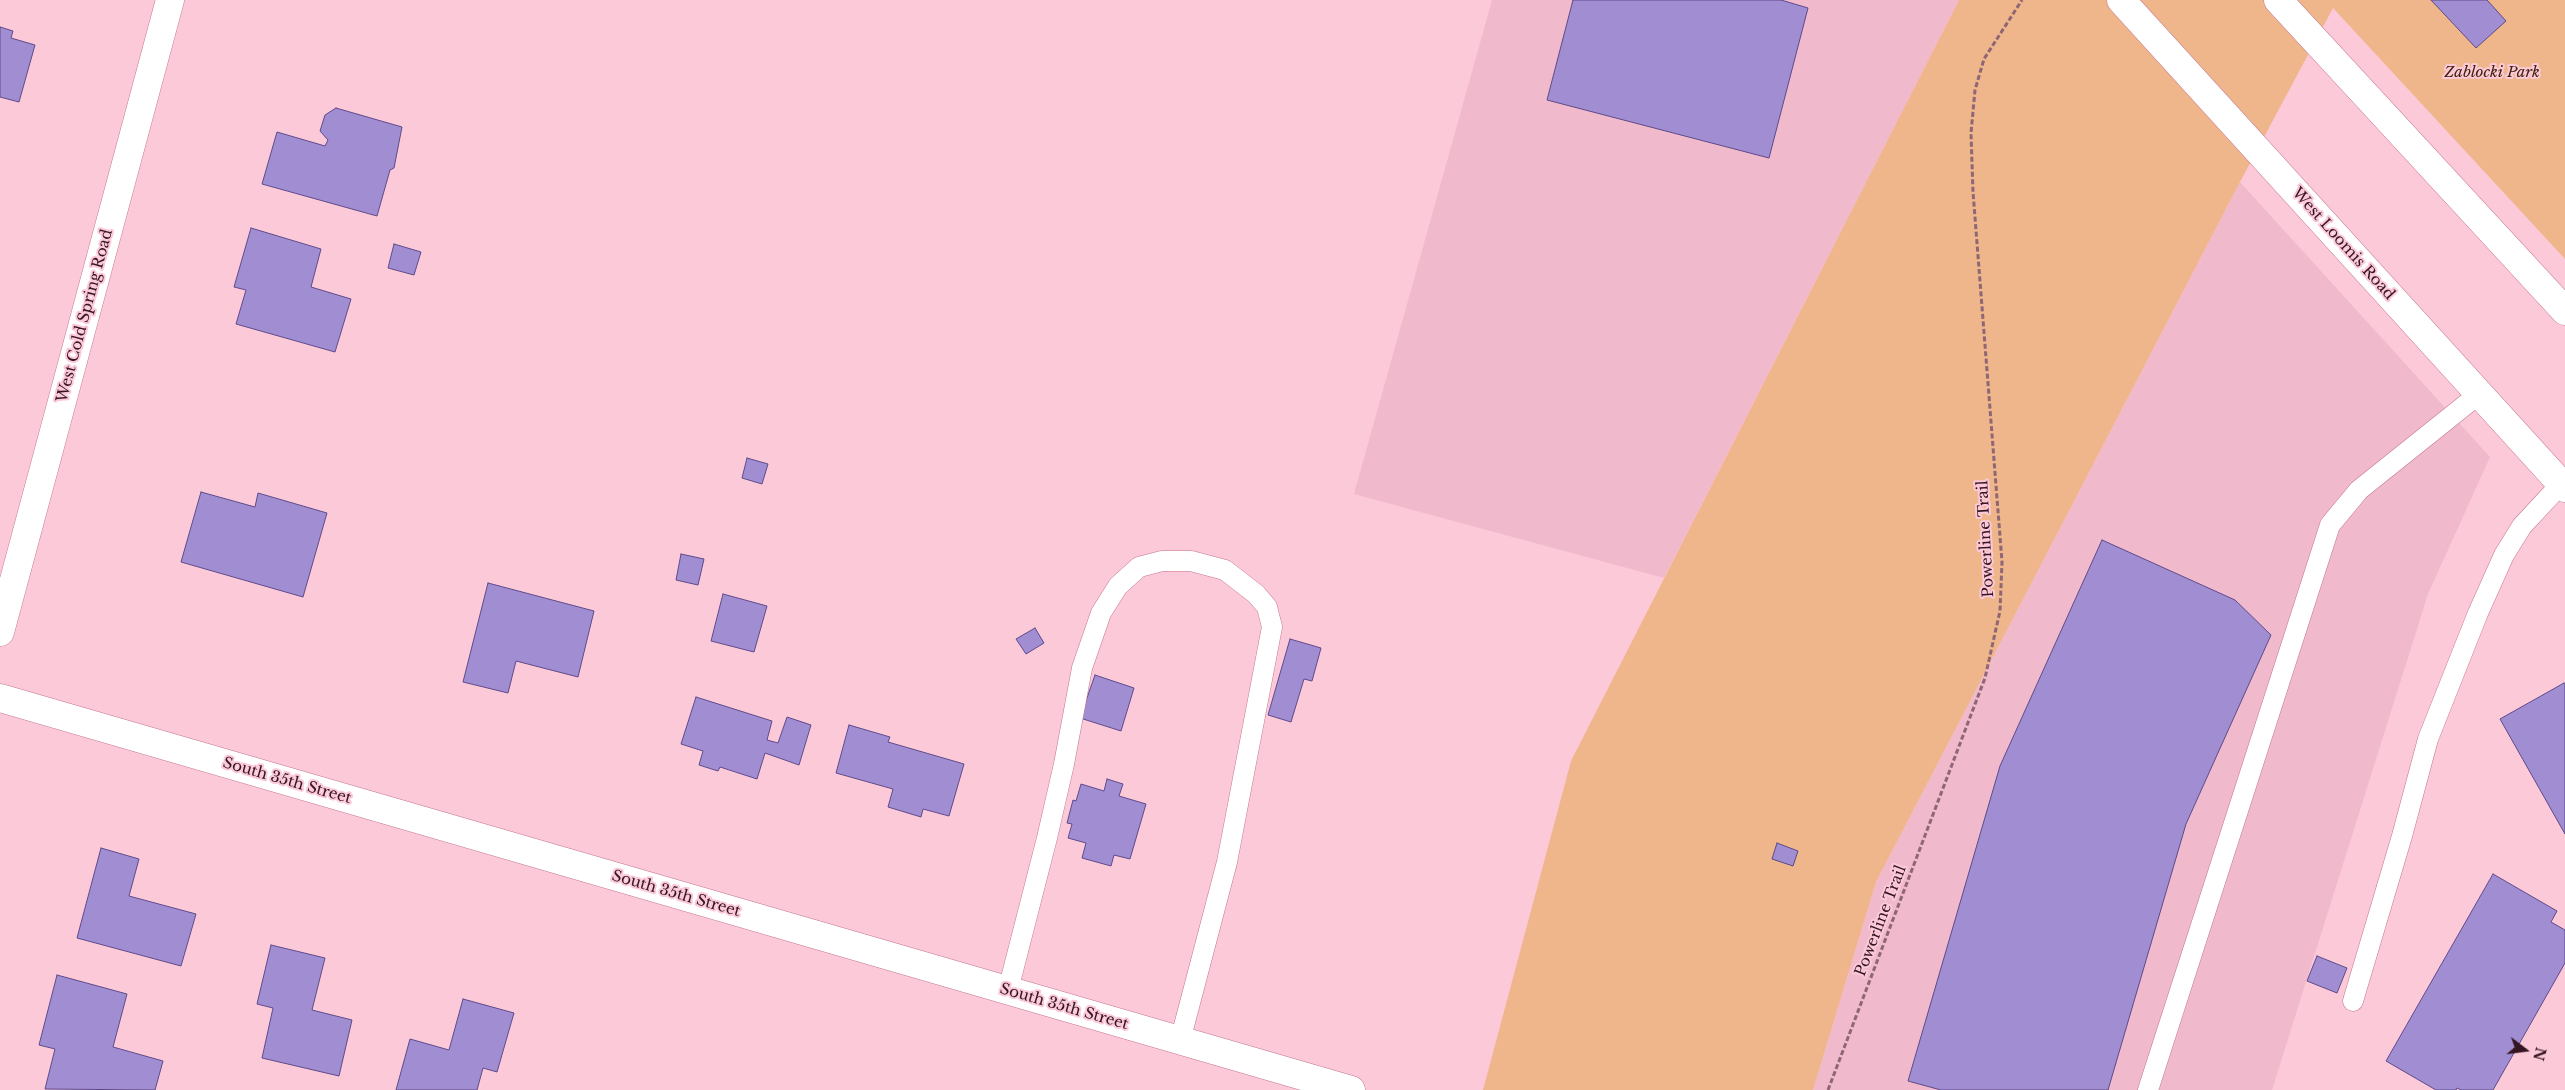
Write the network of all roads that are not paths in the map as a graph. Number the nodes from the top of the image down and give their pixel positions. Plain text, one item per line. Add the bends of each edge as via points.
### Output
1 (170, 0) edge
2 (2121, 0) edge
3 (2278, 0) edge
4 (2565, 311) edge
5 (2479, 394) junction
6 (2564, 484) edge
7 (0, 632) edge
8 (0, 698) edge
9 (1008, 990) junction
10 (2353, 1002) dead end
11 (1180, 1041) junction
12 (1351, 1090) edge
13 (2148, 1090) edge

1 - 7 street, West Cold Spring Road
2 - 5 street, West Loomis Road
3 - 4 street
5 - 6 street, West Loomis Road
5 - 13 lane via 2359,490 2330,525
6 - 10 lane via 2522,526 2504,555 2478,613 2428,739
8 - 9 street, South 35th Street
9 - 11 street, South 35th Street
9 - 11 lane via 1058,792 1082,668 1101,613 1118,586 1139,567 1162,561 1191,561 1225,570 1267,607 1272,627 1227,862
11 - 12 street, South 35th Street

